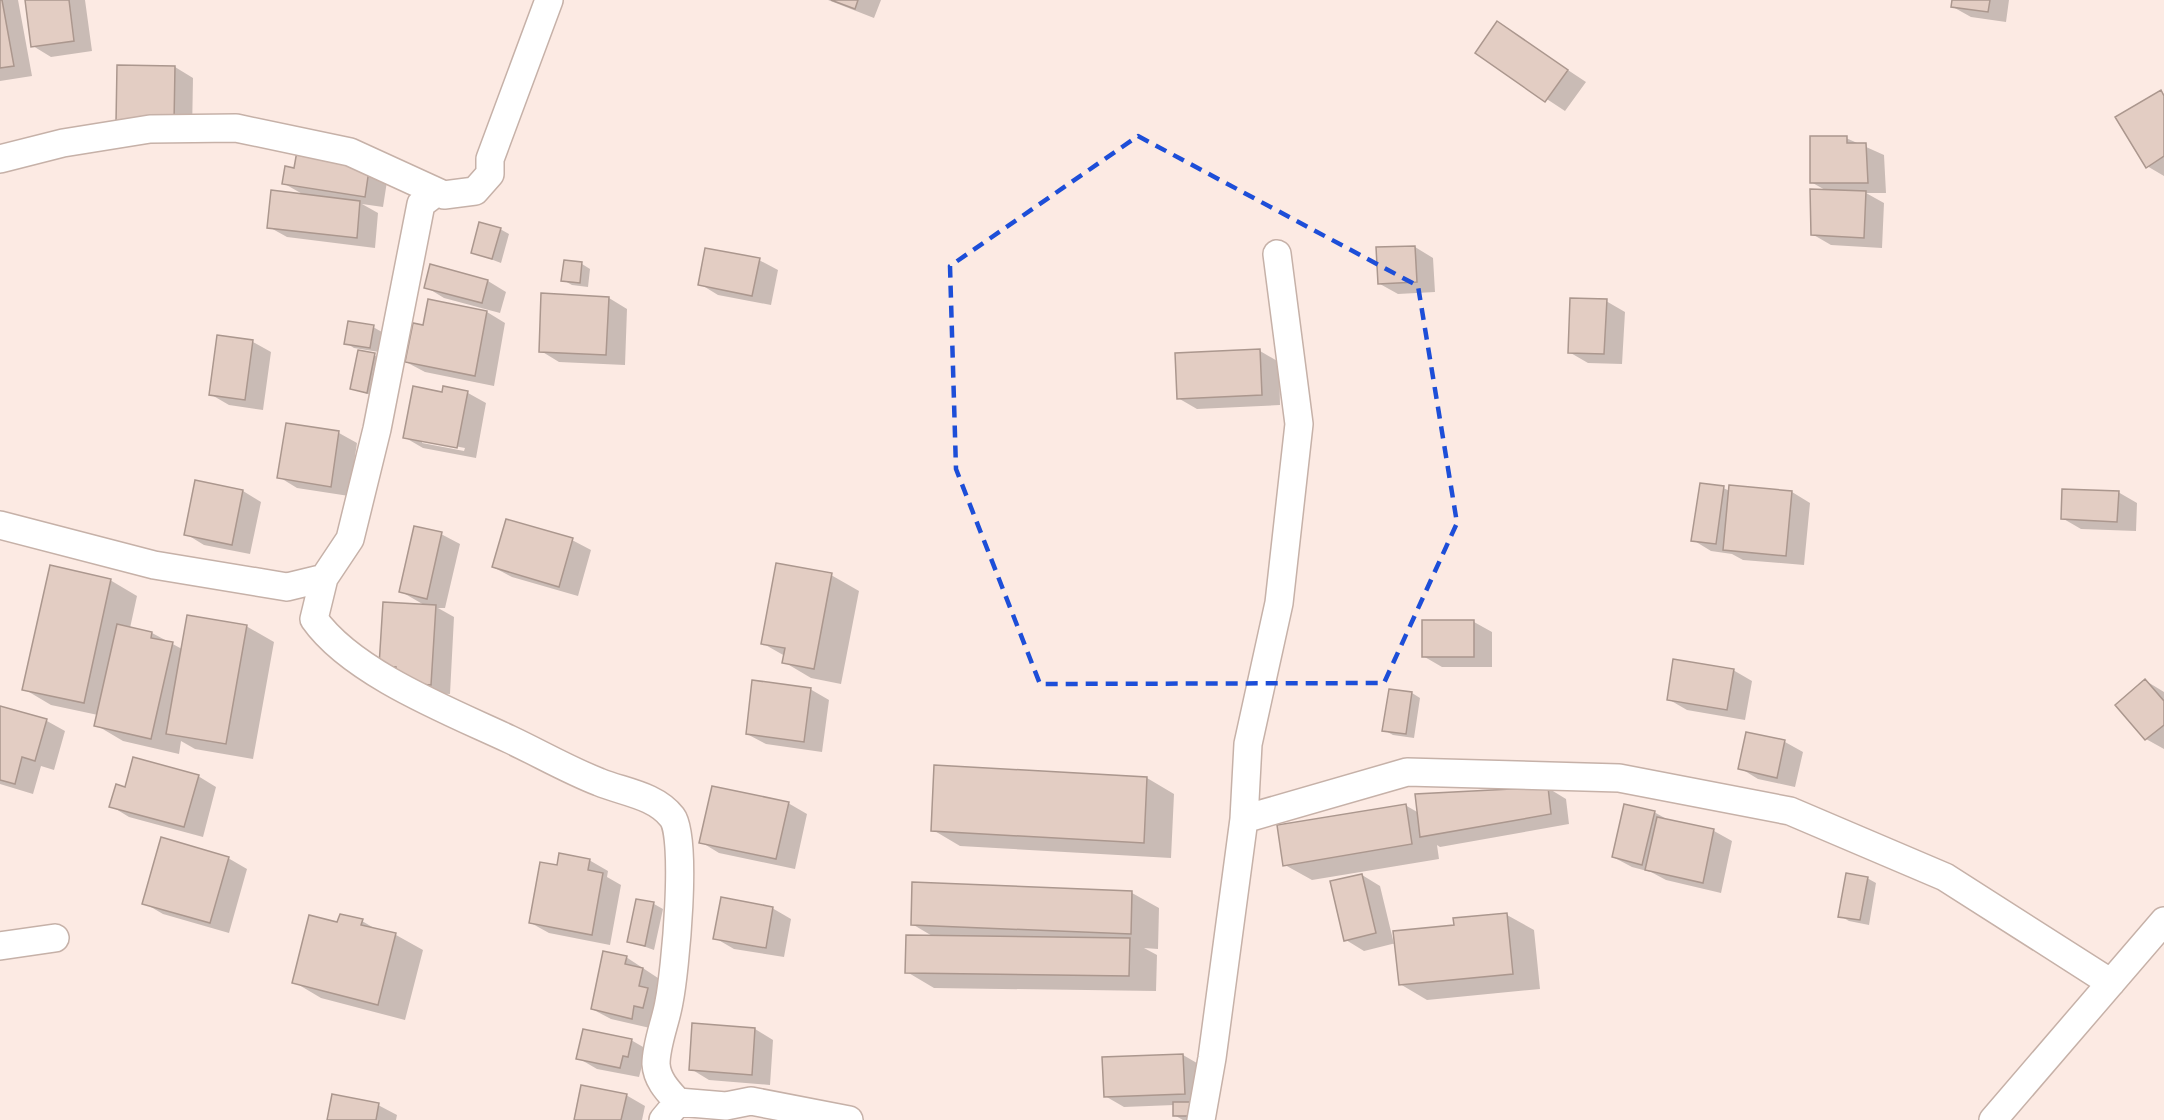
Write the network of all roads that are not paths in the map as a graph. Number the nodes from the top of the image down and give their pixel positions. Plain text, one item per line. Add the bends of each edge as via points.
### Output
1 (549, 0) edge
2 (0, 159) edge
3 (437, 192) junction
4 (1277, 254) dead end
5 (0, 525) edge
6 (324, 578) junction
7 (1244, 819) junction
8 (2164, 921) edge
9 (55, 938) dead end
10 (0, 946) edge
11 (2111, 983) junction
12 (671, 1111) edge
13 (849, 1120) edge
14 (1201, 1120) edge
15 (1993, 1120) edge

1 - 3 street via 490,159 489,174 475,192
2 - 3 street via 63,143 150,129 236,128 350,152
3 - 6 street via 421,204 377,429 350,539
4 - 7 street via 1299,424 1279,603 1248,744
5 - 6 street via 154,565 287,587
6 - 12 street via 314,619 327,637 364,665 429,701 598,782 648,799 673,818 680,847 677,921 670,999 656,1064
7 - 11 street via 1407,772 1631,780 1790,811 1946,876
7 - 14 street
8 - 11 street
9 - 10 street
11 - 15 street
12 - 13 street via 752,1101

